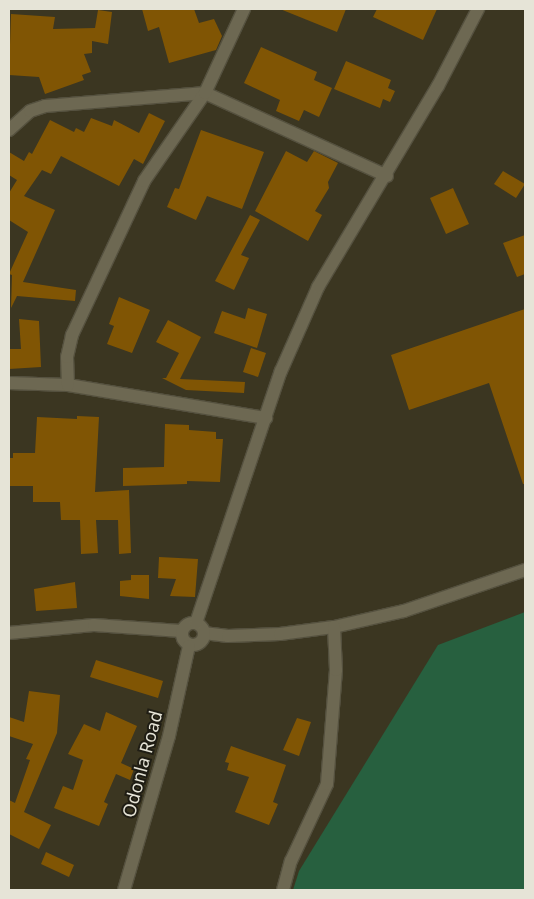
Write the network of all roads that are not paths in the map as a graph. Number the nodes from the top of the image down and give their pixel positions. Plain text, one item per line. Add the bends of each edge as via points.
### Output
1 (244, 9) edge
2 (478, 9) edge
3 (205, 93) junction
4 (9, 130) edge
5 (387, 176) junction
6 (9, 383) edge
7 (68, 384) junction
8 (266, 418) junction
9 (525, 570) edge
10 (334, 627) junction
11 (200, 628) junction
12 (182, 631) junction
13 (9, 633) edge
14 (189, 646) junction
15 (124, 890) edge
16 (283, 890) edge

1 - 3 street
2 - 5 street
3 - 4 street via 45,106 30,111
3 - 5 street
3 - 7 street via 144,181 72,335 67,357
5 - 8 street via 318,287 281,371
6 - 7 street
7 - 8 street
8 - 11 street
9 - 10 street via 404,611
10 - 11 street via 228,636
10 - 16 street via 336,670 328,784 291,860
11 - 12 street via 187,624
11 - 14 street via 198,645
12 - 13 street via 94,625
12 - 14 street via 182,640
14 - 15 street, Odonla Road via 169,736

